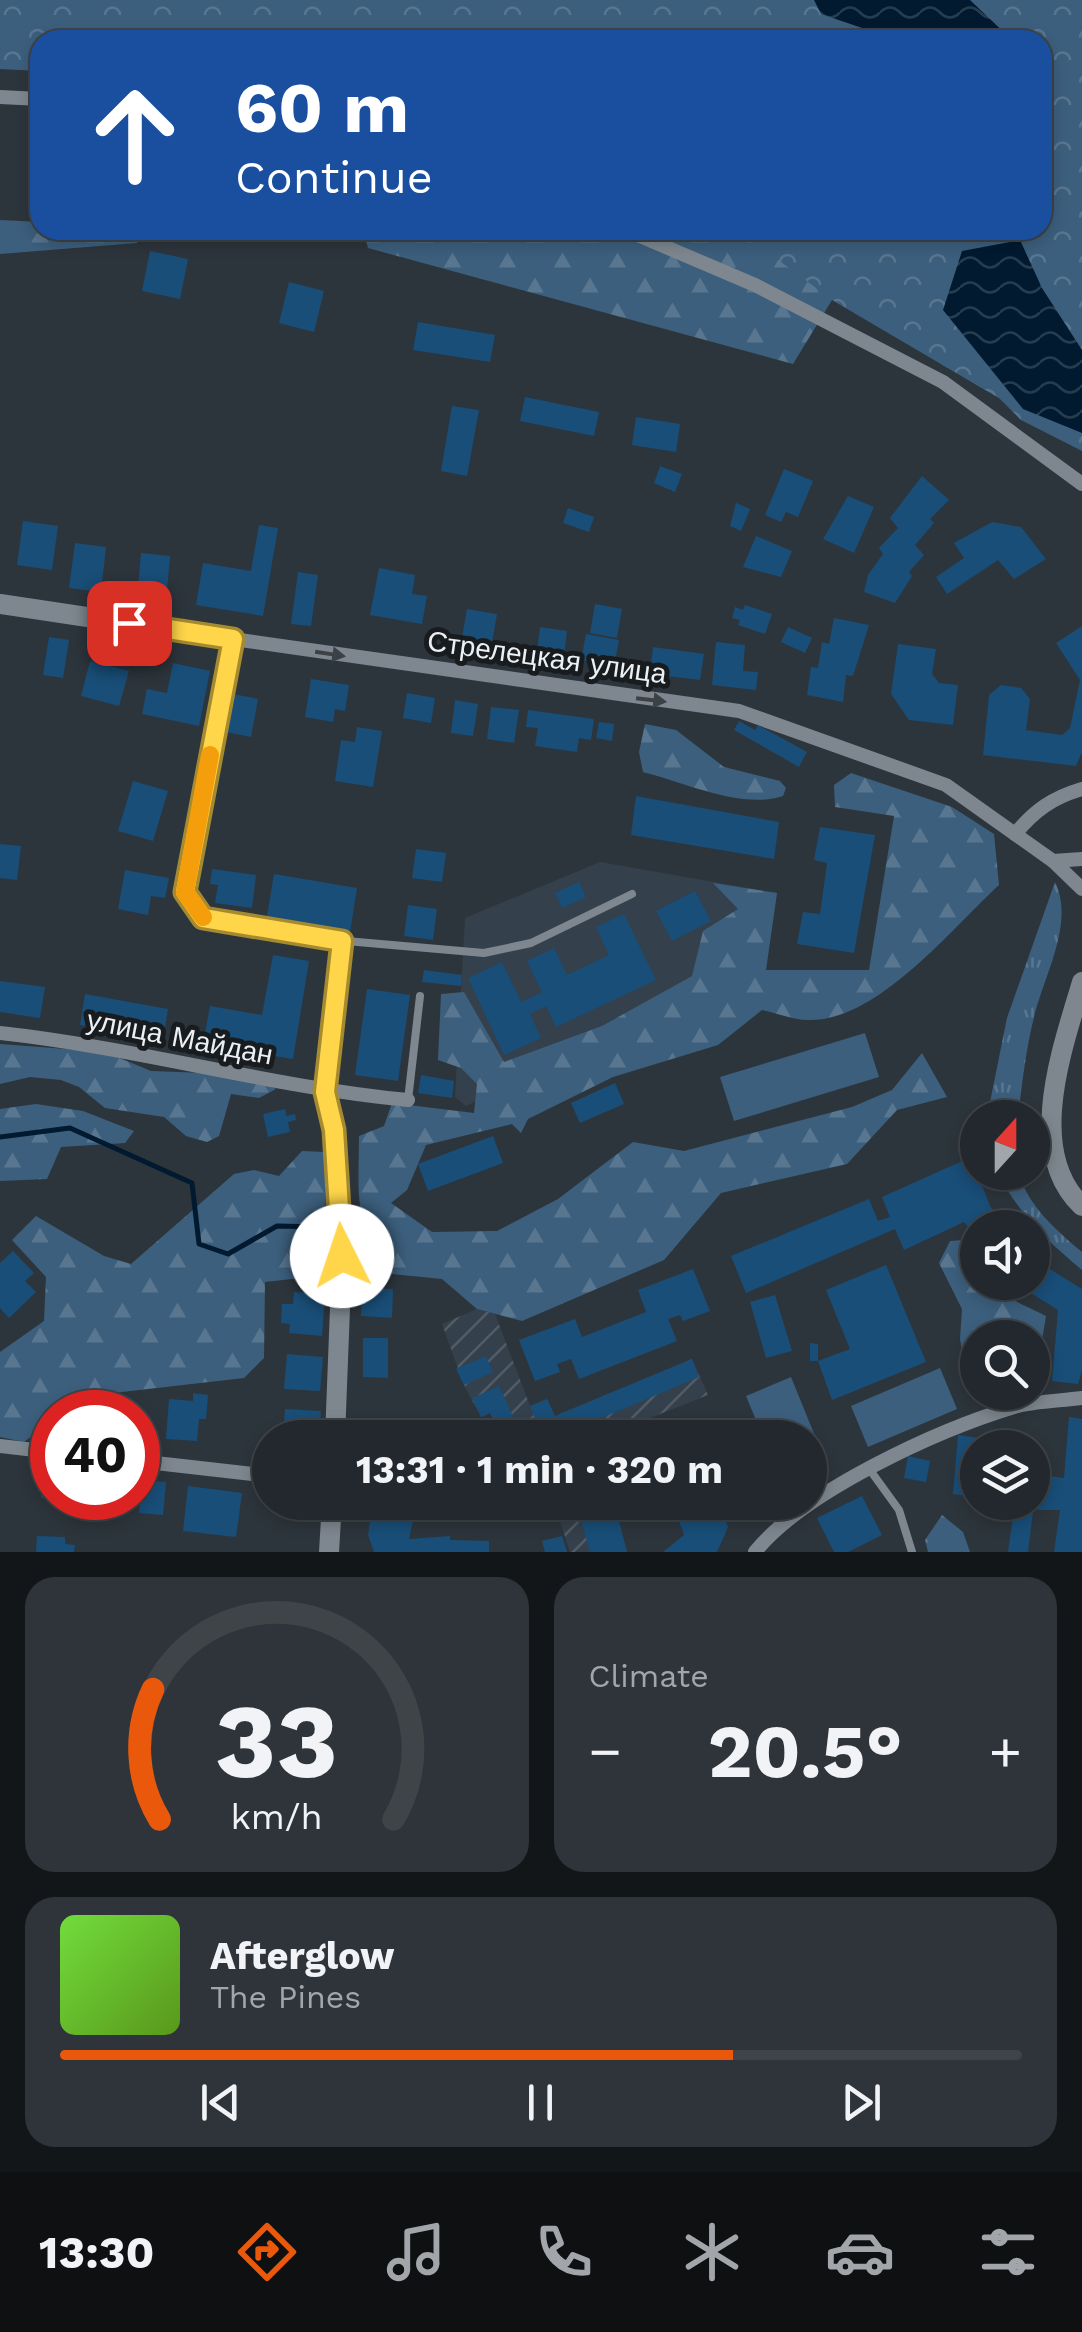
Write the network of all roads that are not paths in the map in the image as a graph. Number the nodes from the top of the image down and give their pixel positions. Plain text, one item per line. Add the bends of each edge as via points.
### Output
1 (0, 96) edge
2 (30, 98) edge
3 (649, 240) edge
4 (1082, 484) edge
5 (0, 604) edge
6 (233, 639) junction
7 (1082, 788) edge
8 (1015, 834) junction
9 (1082, 859) edge
10 (1053, 861) junction
11 (1082, 889) edge
12 (632, 894) dead end
13 (342, 941) junction
14 (1082, 982) edge
15 (420, 996) dead end
16 (0, 1033) edge
17 (325, 1092) junction
18 (408, 1100) joint
19 (1082, 1206) edge
20 (1082, 1398) edge
21 (336, 1420) edge
22 (0, 1446) edge
23 (30, 1449) edge
24 (160, 1464) edge
25 (870, 1470) junction
26 (252, 1474) edge
27 (331, 1520) edge
28 (328, 1552) edge
29 (755, 1552) edge
30 (912, 1552) edge

1 - 2 street
3 - 4 street via 754,285 943,382
5 - 6 street, Стрелецкая улица
6 -> 8 street, Стрелецкая улица via 739,711 946,785
6 - 13 street via 185,892 203,918
7 - 8 street via 1034,811
8 - 10 street, Стрелецкая улица
9 - 10 street
10 - 11 street, Стрелецкая улица
12 - 13 lane via 530,943 484,953
13 - 17 street
14 - 19 street via 1061,1053 1052,1118 1058,1168
15 - 18 lane
16 - 17 street, улица Майдан via 107,1046
17 - 18 street, улица Майдан
17 - 21 street via 334,1130 342,1256
20 - 25 street via 1016,1406
22 - 23 street
24 - 26 street
25 - 29 street via 810,1503
25 - 30 lane via 898,1510
27 - 28 street

